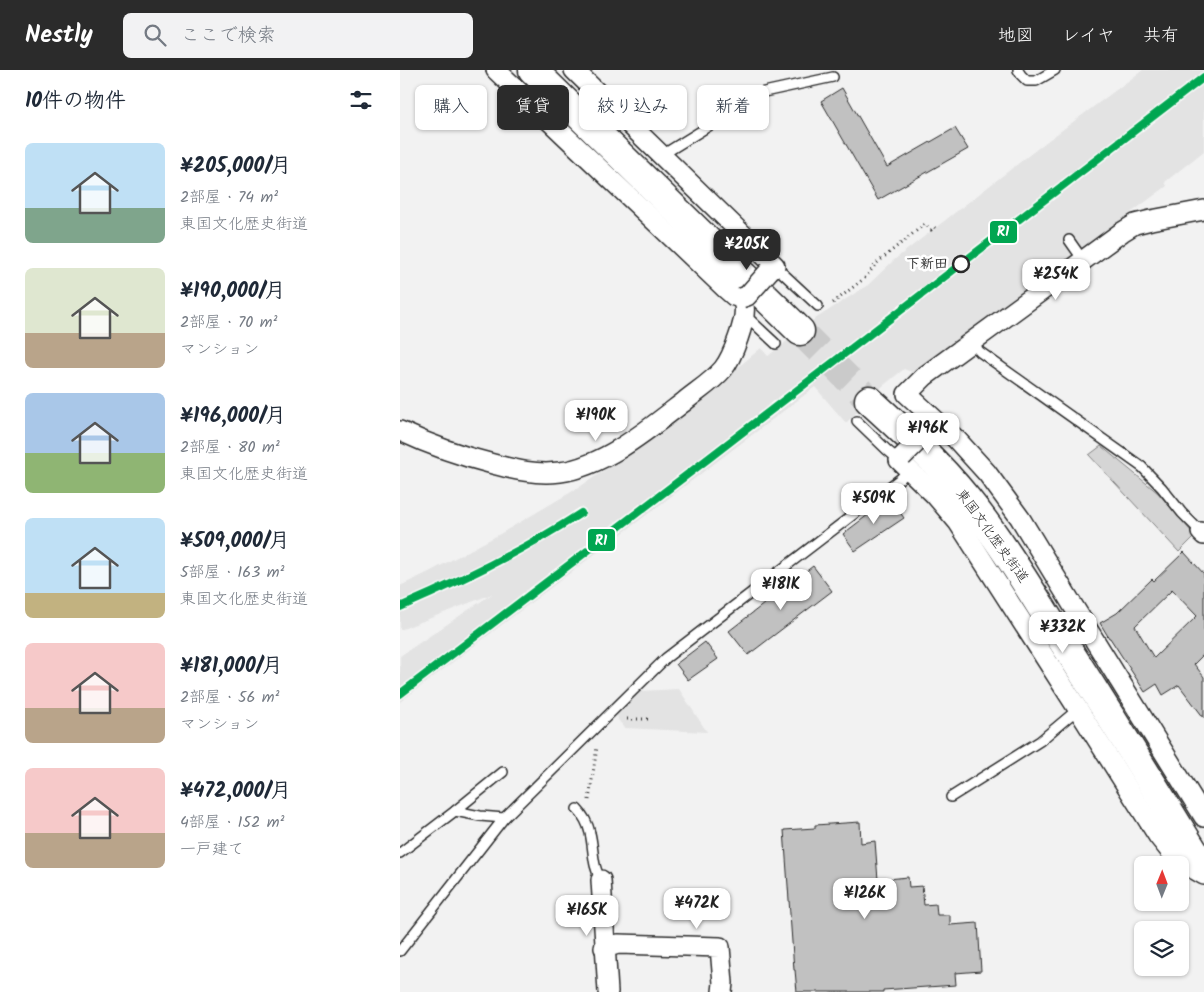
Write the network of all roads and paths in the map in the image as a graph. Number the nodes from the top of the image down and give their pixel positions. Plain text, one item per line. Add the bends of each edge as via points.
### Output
1 (496, 70) edge
2 (534, 70) edge
3 (574, 70) edge
4 (1018, 70) edge
5 (1055, 70) edge
6 (834, 77) dead end
7 (662, 155) junction
8 (1204, 210) edge
9 (935, 228) dead end
10 (1069, 240) dead end
11 (1083, 260) junction
12 (773, 268) junction
13 (742, 306) junction
14 (818, 306) joint
15 (800, 331) tunnel mouth
16 (971, 342) junction
17 (776, 344) dead end
18 (863, 410) joint
19 (934, 425) junction
20 (400, 431) edge
21 (903, 462) junction
22 (1202, 534) edge
23 (1078, 709) junction
24 (651, 719) dead end
25 (618, 720) dead end
26 (598, 741) dead end
27 (503, 772) dead end
28 (951, 796) dead end
29 (577, 809) dead end
30 (455, 811) junction
31 (1204, 817) edge
32 (504, 818) junction
33 (585, 820) junction
34 (400, 853) edge
35 (1204, 868) edge
36 (1204, 875) edge
37 (601, 880) joint
38 (604, 948) junction
39 (400, 951) edge
40 (608, 992) edge
41 (722, 992) edge

1 - 13 street
2 - 15 highway
3 - 7 street
4 - 5 lane via 1027,81 1036,81
6 - 7 lane via 764,92
7 - 12 street
8 - 11 street via 1135,224
9 - 14 path via 931,230 926,224 828,307 820,309
10 - 11 lane
11 - 16 street
12 - 13 street, bridge
12 - 14 lane
13 - 17 lane
13 - 20 street via 738,337 723,369 654,424 590,464 561,472 535,473 511,469 441,449
16 - 19 street via 925,376 907,394
16 - 22 lane via 980,352 1142,467
18 - 21 lane via 887,450
18 - 35 highway, 東国文化歴史街道 via 897,426 967,499 1002,546
19 - 21 street, bridge
19 - 31 street via 957,440 987,473 1020,518
21 - 23 street via 958,522
21 - 32 lane via 901,478 666,658
23 - 28 lane via 1040,741
23 - 36 street via 1158,836 1170,851
24 - 25 path
26 - 33 path
27 - 30 lane
29 - 33 lane
30 - 32 lane
30 - 34 lane
32 - 39 lane
33 - 37 lane via 596,872
37 - 38 street
38 - 40 street
38 - 41 street via 618,944 720,947

